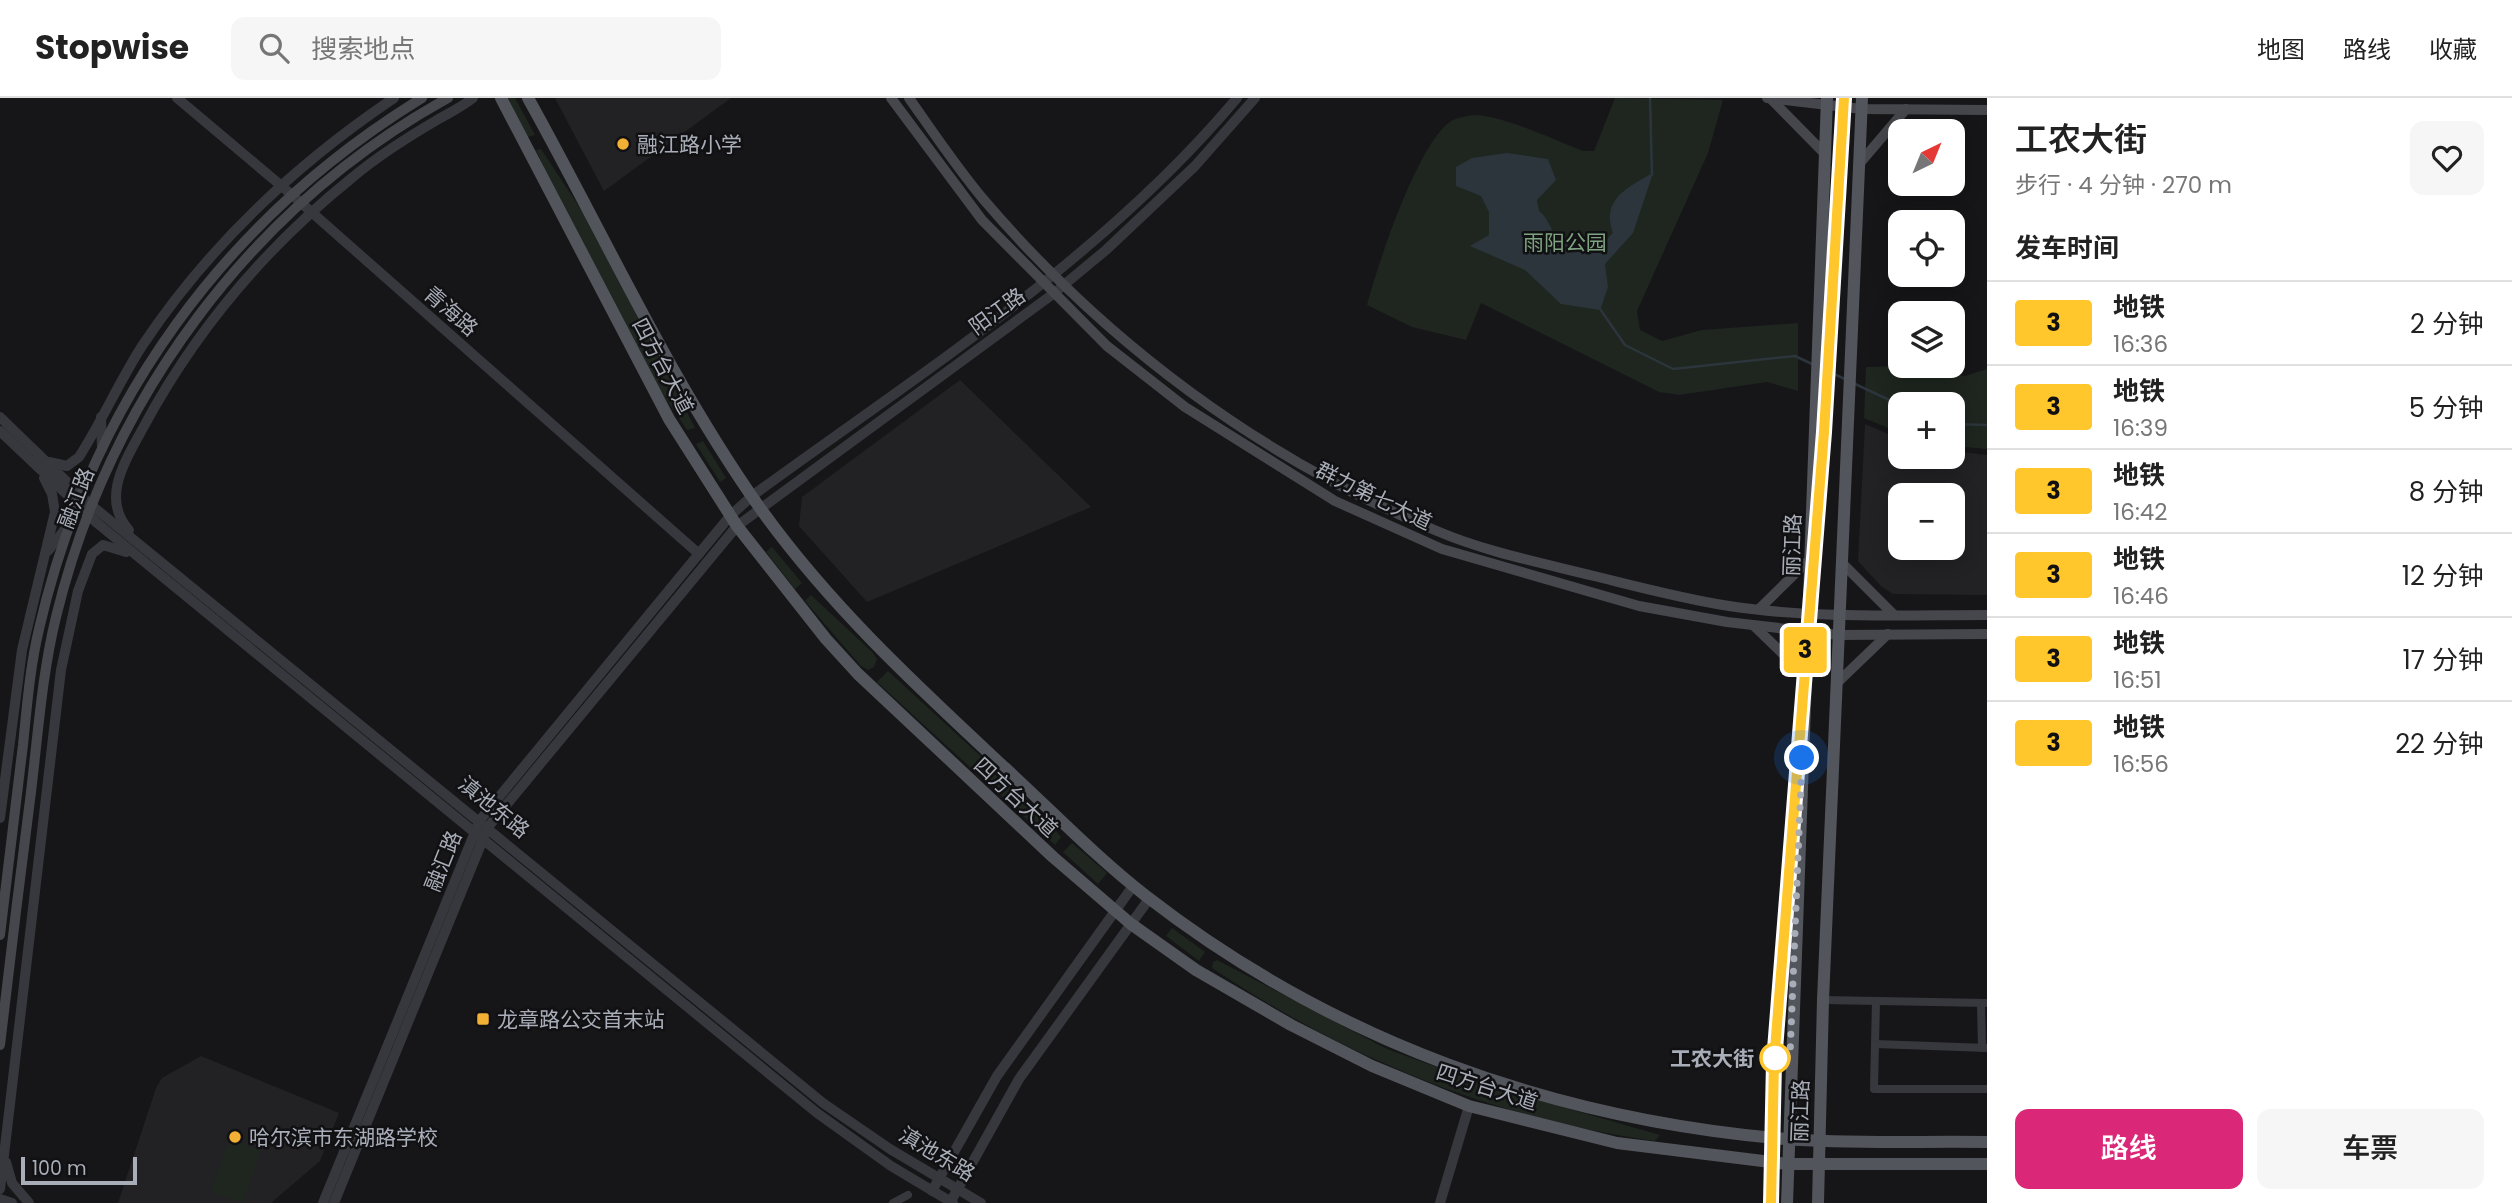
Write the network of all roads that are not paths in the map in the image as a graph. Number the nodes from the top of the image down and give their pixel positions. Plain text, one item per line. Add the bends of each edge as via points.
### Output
1 (177, 98) edge
2 (394, 98) edge
3 (422, 98) edge
4 (448, 98) edge
5 (473, 98) edge
6 (501, 98) edge
7 (528, 98) edge
8 (891, 98) edge
9 (909, 98) edge
10 (1237, 98) edge
11 (1255, 98) edge
12 (1769, 98) edge
13 (1827, 102) edge
14 (1862, 104) edge
15 (1906, 109) junction
16 (1987, 110) edge
17 (361, 138) junction
18 (336, 139) junction
19 (1826, 155) junction
20 (1860, 163) junction
21 (335, 174) junction
22 (281, 185) junction
23 (291, 194) junction
24 (300, 203) junction
25 (321, 204) junction
26 (311, 213) junction
27 (1055, 273) junction
28 (1042, 284) junction
29 (1065, 284) junction
30 (1053, 293) junction
31 (0, 417) edge
32 (101, 417) junction
33 (0, 431) edge
34 (102, 449) junction
35 (40, 463) junction
36 (752, 496) junction
37 (80, 501) junction
38 (760, 508) junction
39 (90, 510) junction
40 (72, 521) junction
41 (733, 521) junction
42 (77, 549) junction
43 (151, 554) junction
44 (699, 554) junction
45 (45, 556) junction
46 (139, 558) junction
47 (1810, 559) junction
48 (1842, 563) junction
49 (78, 591) junction
50 (1759, 609) junction
51 (1808, 614) junction
52 (1840, 615) junction
53 (1894, 615) junction
54 (1987, 615) edge
55 (1753, 625) junction
56 (1807, 632) junction
57 (1888, 634) junction
58 (1987, 634) edge
59 (1839, 635) junction
60 (1806, 677) junction
61 (1837, 683) junction
62 (0, 818) edge
63 (484, 824) junction
64 (479, 835) junction
65 (1133, 886) junction
66 (1149, 899) junction
67 (1115, 911) junction
68 (1131, 924) junction
69 (0, 935) edge
70 (1823, 1000) junction
71 (1877, 1001) junction
72 (1984, 1003) edge
73 (1875, 1044) junction
74 (0, 1045) edge
75 (1984, 1048) edge
76 (1987, 1088) edge
77 (1469, 1106) junction
78 (1787, 1139) junction
79 (1818, 1140) junction
80 (1987, 1142) edge
81 (4, 1152) junction
82 (1787, 1164) junction
83 (1818, 1164) junction
84 (1987, 1164) edge
85 (939, 1179) junction
86 (0, 1189) edge
87 (957, 1189) junction
88 (932, 1191) junction
89 (908, 1195) dead end
90 (0, 1199) edge
91 (952, 1202) edge
92 (12, 1203) edge
93 (29, 1203) edge
94 (323, 1203) edge
95 (334, 1203) edge
96 (893, 1203) edge
97 (981, 1203) edge
98 (1440, 1203) edge
99 (1787, 1203) edge
100 (1818, 1203) edge

1 - 22 street, 青海路
2 - 18 street
3 - 17 main road, 融江路
4 - 21 main road, 融江路
5 - 25 street via 390,149
6 - 41 main road, 四方台大道 via 657,397
7 - 36 main road, 四方台大道 via 691,400
8 - 28 main road, 群力第七大道 via 982,220
9 - 27 main road, 群力第七大道 via 984,200
10 - 27 street, 阳江路 via 1152,189
11 - 29 street, 阳江路 via 1172,189
12 - 13 main road
12 - 19 main road
13 - 14 main road
13 - 19 main road, 丽江路
14 - 15 main road
14 - 20 main road, 丽江路
15 - 16 main road
15 - 20 main road
17 - 18 street
17 - 23 main road, 融江路
18 - 22 street
19 - 47 main road, 丽江路
20 - 48 main road, 丽江路
21 - 24 main road, 融江路
21 - 25 street
22 - 23 street, 青海路
22 - 32 street via 168,310
23 - 24 street, 青海路
23 - 34 main road, 融江路 via 229,257 172,328 133,388
24 - 26 street, 青海路
24 - 39 main road, 融江路 via 231,276 162,366 127,425
25 - 26 street
26 - 43 street via 246,279 198,338 124,464 116,492 118,514
26 - 44 street, 青海路
27 - 28 street, 阳江路
27 - 29 main road, 群力第七大道
28 - 30 main road, 群力第七大道
28 - 36 street, 阳江路
29 - 30 street, 阳江路
29 - 50 main road, 群力第七大道 via 1115,333 1194,396 1289,460 1343,489 1440,533 1540,562 1647,590
30 - 38 street, 阳江路
30 - 55 main road, 群力第七大道 via 1107,346 1185,407 1335,501 1442,549 1548,582 1639,606
31 - 35 street, 滇池东路
32 - 34 street
32 - 35 street via 73,462 60,466
33 - 35 street, 滇池东路
34 - 37 main road, 融江路
35 - 37 street, 滇池东路
35 - 45 street via 55,512
36 - 38 main road, 四方台大道
36 - 41 street, 阳江路
37 - 39 street, 滇池东路
37 - 40 main road, 融江路
38 - 41 street, 阳江路
38 - 65 main road, 四方台大道 via 816,580 880,650
39 - 42 main road, 融江路
39 - 43 street, 滇池东路
39 - 46 street, 滇池东路
40 - 45 street
40 - 69 main road, 融江路 via 34,654
41 - 44 street, 融汇路
41 - 63 street, 融汇路
41 - 67 main road, 四方台大道 via 858,674
42 - 49 street
42 - 74 main road, 融江路 via 44,683
43 - 63 street, 滇池东路
44 - 63 street, 融汇路
45 - 62 street via 17,677
46 - 49 street via 103,545 92,554
46 - 64 street, 滇池东路
47 - 50 main road
47 - 51 main road, 丽江路
48 - 52 main road, 丽江路
48 - 53 main road
49 - 81 street via 55,708
50 - 51 main road, 群力第七大道
51 - 52 main road, 群力第七大道
51 - 56 main road, 丽江路
52 - 53 main road, 群力第七大道
52 - 59 main road, 丽江路
53 - 54 main road, 群力第七大道
55 - 56 main road, 群力第七大道
55 - 60 main road
56 - 59 main road, 群力第七大道
56 - 60 main road, 丽江路
57 - 58 main road, 群力第七大道
57 - 59 main road, 群力第七大道
57 - 61 main road
59 - 61 main road, 丽江路
60 - 78 main road, 丽江路
61 - 70 main road, 丽江路
63 - 64 street, 融汇路
63 - 85 street, 滇池东路 via 822,1103
64 - 88 street, 滇池东路 via 817,1113
64 - 94 street, 融汇路
64 - 95 street, 融汇路
65 - 66 main road, 四方台大道
65 - 67 street
66 - 68 street
66 - 78 main road, 四方台大道 via 1229,955 1336,1016 1485,1079 1628,1118
67 - 68 main road, 四方台大道
67 - 85 street via 997,1076
68 - 77 main road, 四方台大道 via 1196,970 1291,1025 1372,1066
68 - 87 street via 1019,1079
70 - 71 street
70 - 79 main road, 丽江路
71 - 72 street
71 - 73 street
72 - 75 street
73 - 75 street
73 - 76 street via 1874,1088
77 - 82 main road, 四方台大道 via 1617,1143
77 - 98 street
78 - 79 main road
78 - 82 main road, 丽江路
79 - 80 main road
79 - 83 main road, 丽江路
81 - 86 street
81 - 93 street via 12,1182
82 - 83 main road
82 - 99 main road, 丽江路
83 - 84 main road
83 - 100 main road, 丽江路
85 - 87 street, 滇池东路
85 - 88 street
87 - 91 street
87 - 97 street, 滇池东路
88 - 91 street, 滇池东路
89 - 96 street
90 - 92 street

